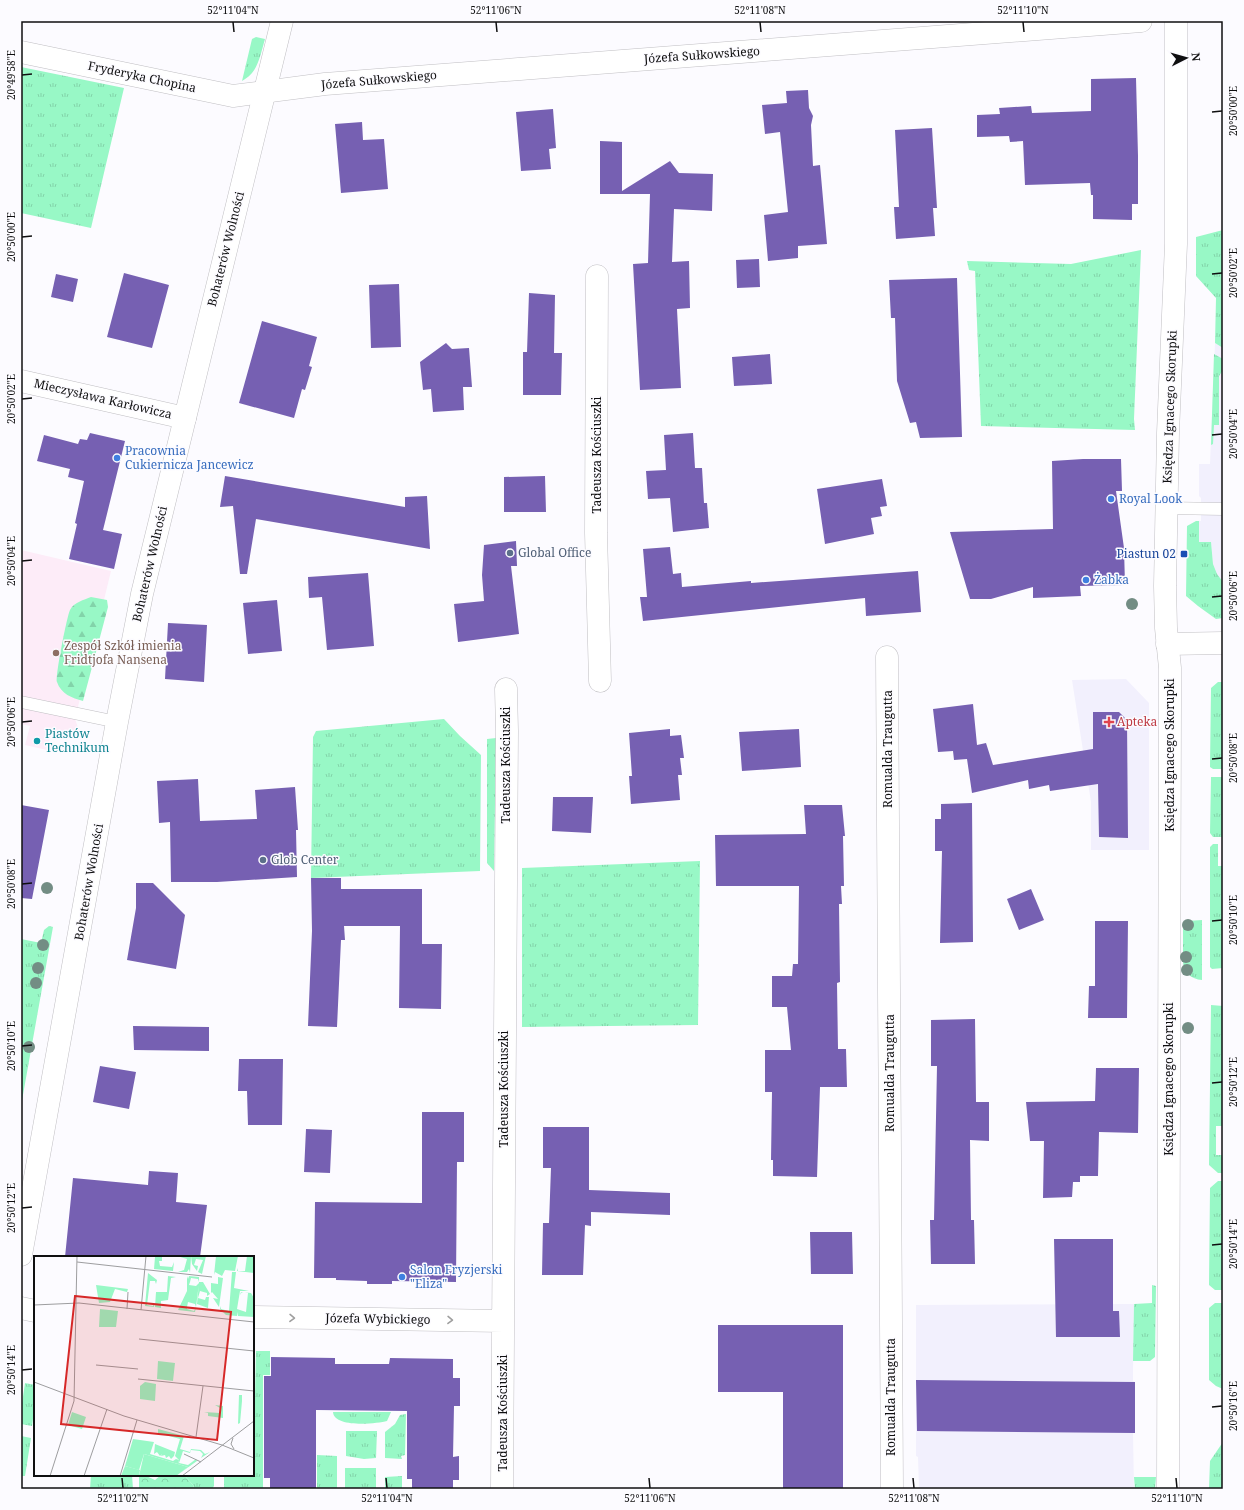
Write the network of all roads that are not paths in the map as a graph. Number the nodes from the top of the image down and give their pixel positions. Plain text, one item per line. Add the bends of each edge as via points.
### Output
1 (282, 21) edge
2 (1141, 21) edge
3 (1176, 21) edge
4 (21, 52) edge
5 (264, 92) junction
6 (597, 276) dead end
7 (21, 381) edge
8 (185, 418) junction
9 (1166, 508) junction
10 (1223, 509) edge
11 (1223, 643) edge
12 (1167, 644) junction
13 (887, 657) dead end
14 (600, 681) dead end
15 (506, 689) dead end
16 (21, 702) edge
17 (117, 722) junction
18 (21, 1255) edge
19 (21, 1308) edge
20 (34, 1311) edge
21 (254, 1317) edge
22 (503, 1321) junction
23 (502, 1489) edge
24 (892, 1489) edge
25 (1168, 1489) edge

1 - 5 street, Bohaterów Wolności
2 - 5 street, Józefa Sułkowskiego via 325,84
3 - 9 street, Księdza Ignacego Skorupki via 1176,244
4 - 5 street, Fryderyka Chopina via 233,96
5 - 8 street, Bohaterów Wolności
6 - 14 street, Tadeusza Kościuszki via 596,533
7 - 8 street, Mieczysława Karłowicza
8 - 17 street, Bohaterów Wolności via 142,594
9 - 10 lane
9 - 12 street, Księdza Ignacego Skorupki
11 - 12 street
12 - 25 street, Księdza Ignacego Skorupki via 1170,668
13 - 24 street, Romualda Traugutta
15 - 22 street, Tadeusza Kościuszki
16 - 17 lane
17 - 18 street, Bohaterów Wolności
19 - 20 street
21 -> 22 street, Józefa Wybickiego
22 - 23 street, Tadeusza Kościuszki

